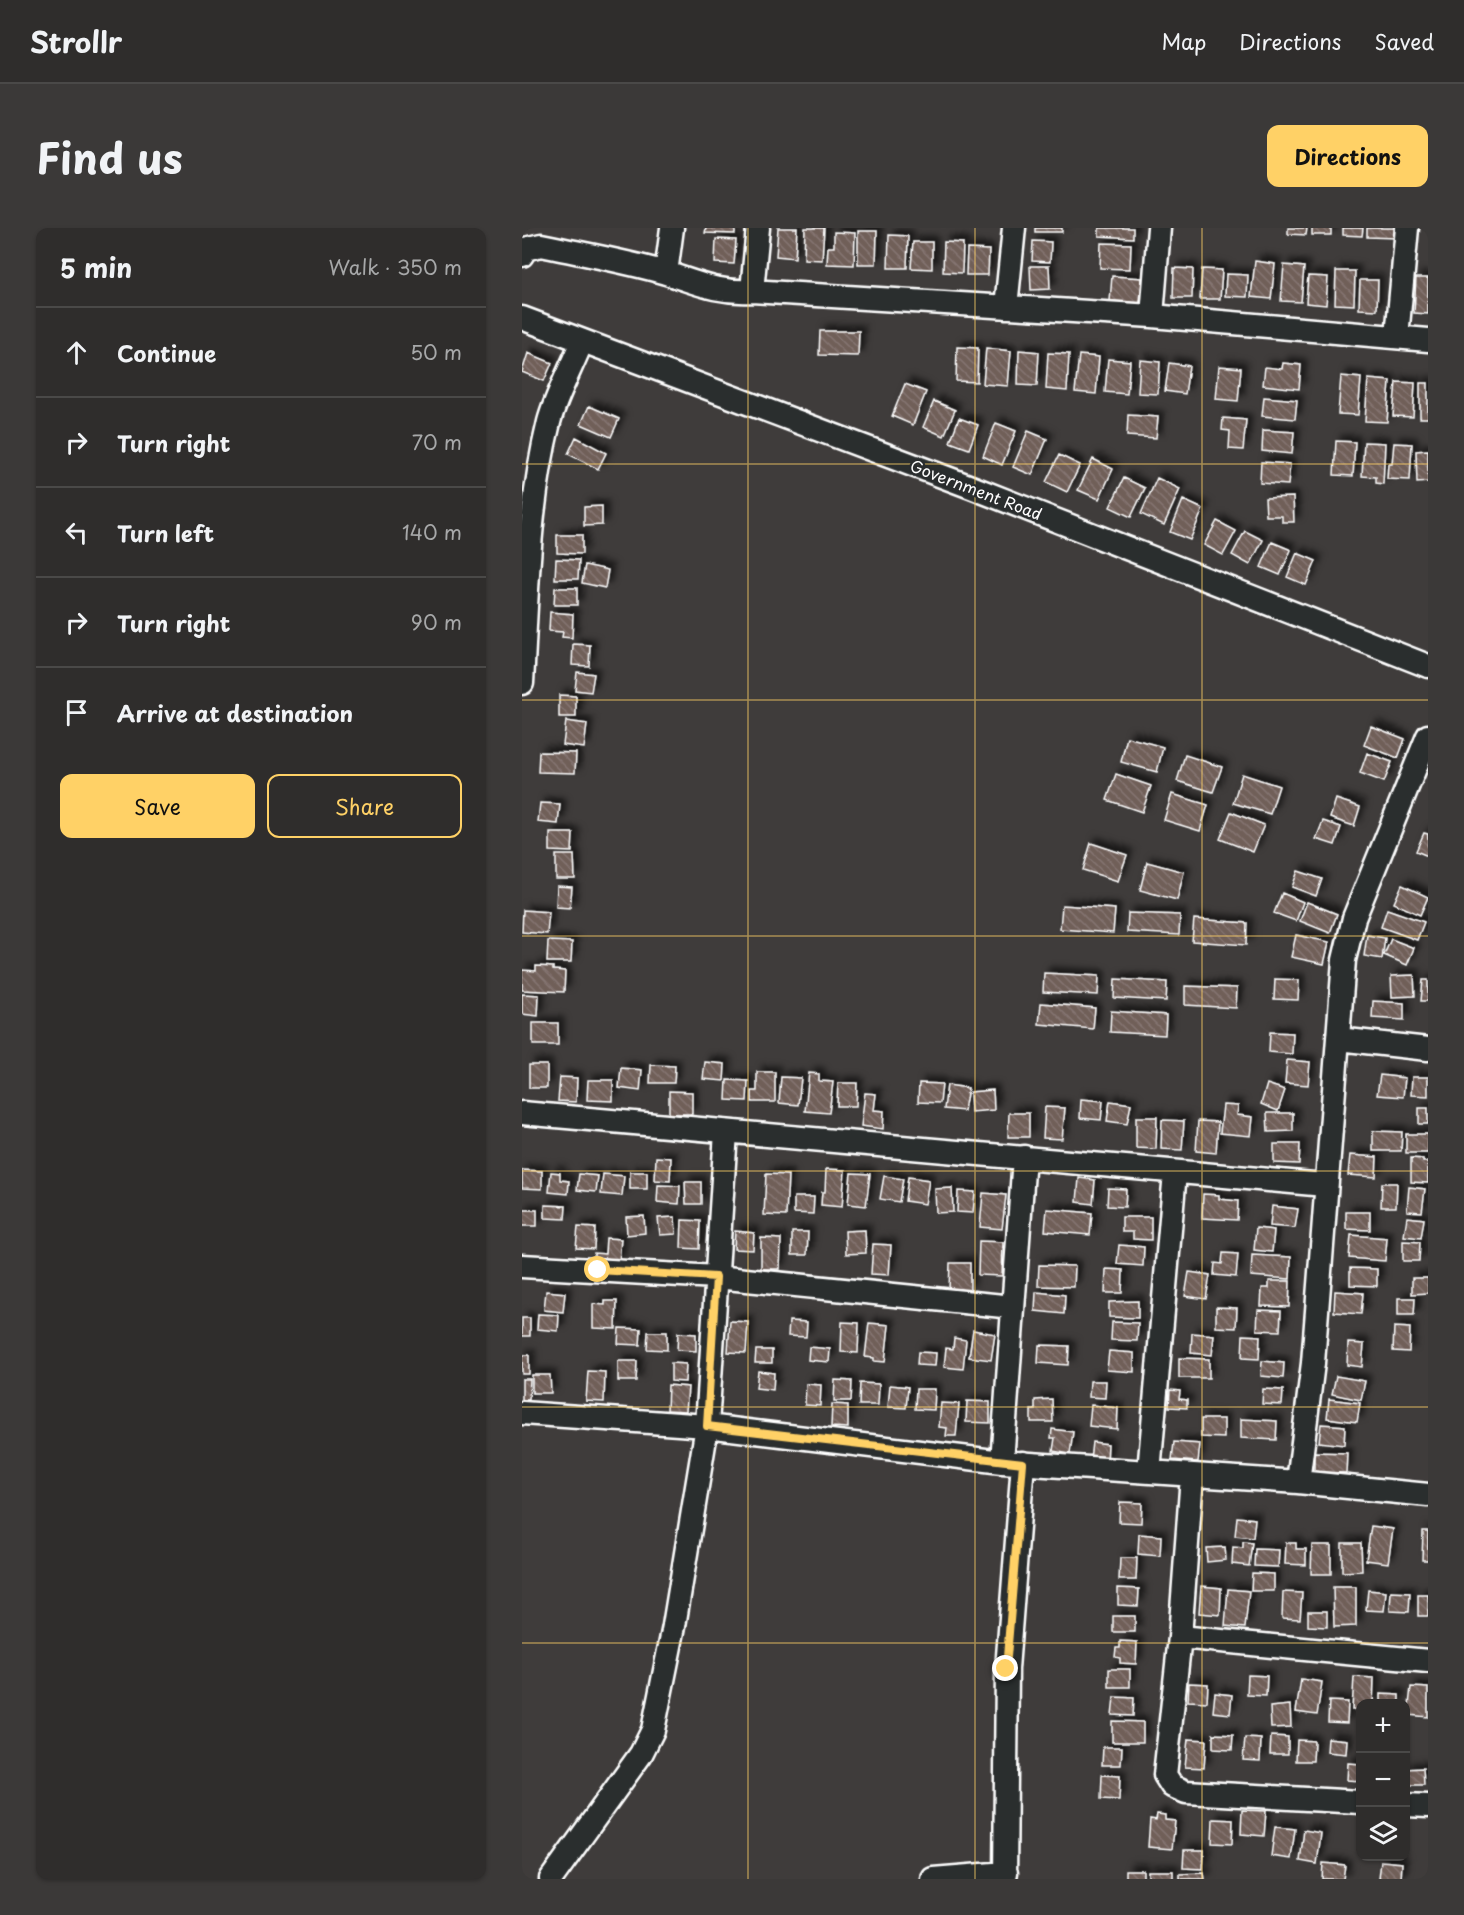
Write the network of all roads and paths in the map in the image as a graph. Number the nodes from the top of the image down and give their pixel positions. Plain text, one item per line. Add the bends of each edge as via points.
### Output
1 (672, 228) edge
2 (758, 228) edge
3 (1014, 228) edge
4 (1159, 228) edge
5 (1407, 228) edge
6 (522, 255) edge
7 (666, 273) junction
8 (752, 291) junction
9 (1006, 307) junction
10 (1152, 316) junction
11 (522, 318) edge
12 (1397, 337) junction
13 (1428, 340) edge
14 (582, 341) junction
15 (1428, 666) edge
16 (522, 683) edge
17 (1428, 736) edge
18 (1338, 1039) junction
19 (1428, 1049) edge
20 (522, 1113) edge
21 (726, 1132) junction
22 (1024, 1157) junction
23 (1175, 1172) junction
24 (1325, 1185) junction
25 (522, 1266) edge
26 (716, 1277) junction
27 (1013, 1307) junction
28 (522, 1413) edge
29 (707, 1426) junction
30 (1013, 1462) junction
31 (1149, 1472) junction
32 (1192, 1476) junction
33 (1298, 1482) junction
34 (1428, 1495) edge
35 (1180, 1637) junction
36 (1428, 1661) edge
37 (1356, 1802) edge
38 (1410, 1805) edge
39 (1428, 1806) edge
40 (1006, 1876) edge
41 (551, 1879) edge
42 (933, 1879) edge

1 - 7 street
2 - 8 street
3 - 9 street
4 - 10 street
5 - 12 street
6 - 7 street via 525,249 541,245
7 - 8 street via 694,284
8 - 9 street
9 - 10 street
10 - 12 street
11 - 14 street, Government Road
12 - 13 street
14 - 15 street, Government Road
14 - 16 street via 550,420 540,466
17 - 18 street via 1354,918 1344,960
18 - 19 street
18 - 24 street
20 - 21 street
21 - 22 street
21 - 26 street
22 - 23 street
22 - 27 street
23 - 24 street
23 - 31 street
24 - 33 street via 1313,1363
25 - 26 street
26 - 27 street
26 - 29 street
27 - 30 street
28 - 29 street
29 - 30 street
29 - 41 street via 653,1730 641,1754
30 - 31 street
30 - 40 street via 1006,1669
31 - 32 street
32 - 33 street
32 - 35 street
33 - 34 street
35 - 36 street
35 - 37 street via 1165,1775 1172,1786 1186,1792
38 - 39 street
40 - 42 street

